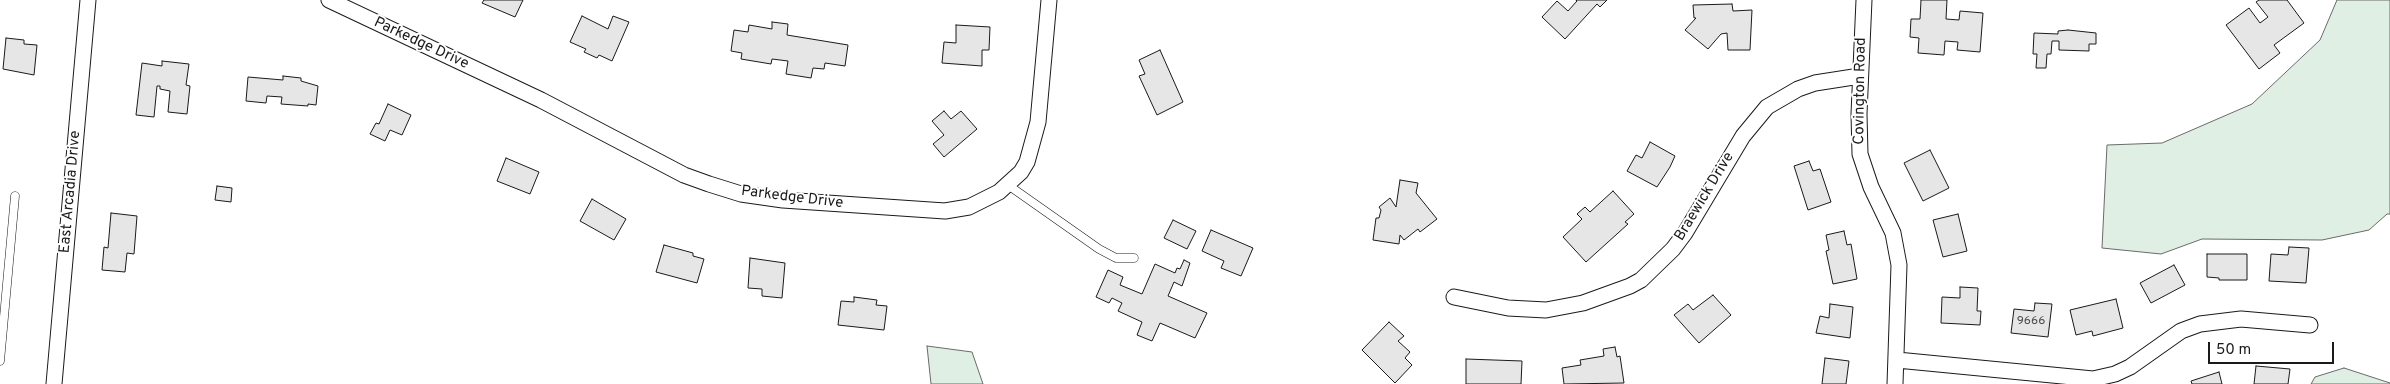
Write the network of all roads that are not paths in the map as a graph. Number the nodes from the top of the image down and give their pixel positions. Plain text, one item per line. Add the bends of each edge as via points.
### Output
1 (88, 0) edge
2 (329, 0) edge
3 (1049, 0) edge
4 (1864, 0) edge
5 (1860, 76) junction
6 (1008, 185) junction
7 (15, 196) dead end
8 (1134, 258) dead end
9 (1454, 296) dead end
10 (2310, 325) dead end
11 (0, 360) edge
12 (1897, 360) junction
13 (54, 384) edge
14 (1895, 384) edge

1 - 13 street, East Arcadia Drive
2 - 6 street, Parkedge Drive via 526,93 684,175 741,194 944,211 969,207
3 - 6 street, Parkedge Drive via 1036,136 1024,167
4 - 5 street, Covington Road
5 - 9 street, Braewick Drive via 1815,83 1767,107 1743,136 1673,249 1641,280 1630,286 1583,303 1546,310 1508,308
5 - 12 street, Covington Road via 1860,154 1871,187 1893,233 1899,265
6 - 8 lane via 1099,249 1116,258
7 - 11 lane
10 - 12 street via 2241,319 2200,324 2181,331 2130,367 2093,379
12 - 14 street, Covington Road

